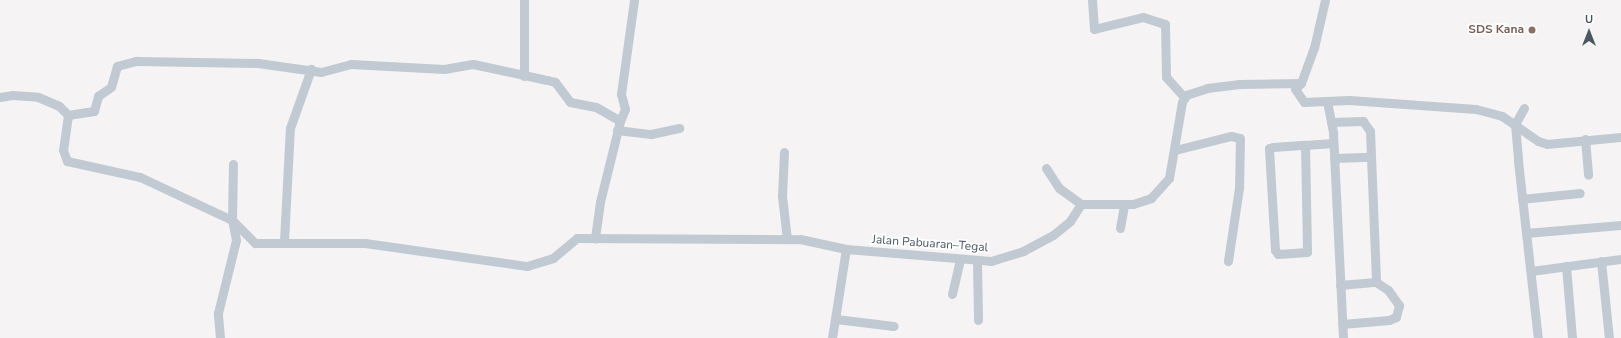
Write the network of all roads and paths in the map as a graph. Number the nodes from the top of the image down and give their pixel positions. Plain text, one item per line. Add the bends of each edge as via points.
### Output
1 (524, 0) edge
2 (634, 0) edge
3 (1092, 0) edge
4 (1325, 0) edge
5 (311, 69) junction
6 (524, 76) junction
7 (1301, 83) junction
8 (0, 97) edge
9 (1185, 98) junction
10 (1327, 101) junction
11 (1524, 108) dead end
12 (68, 115) junction
13 (620, 121) junction
14 (1331, 122) junction
15 (1515, 124) junction
16 (679, 128) dead end
17 (617, 130) junction
18 (1621, 137) edge
19 (1585, 139) junction
20 (1333, 143) junction
21 (1304, 145) junction
22 (1176, 150) junction
23 (784, 152) dead end
24 (1371, 157) junction
25 (1334, 158) junction
26 (233, 164) dead end
27 (1046, 168) dead end
28 (1588, 175) dead end
29 (1580, 193) dead end
30 (1522, 199) junction
31 (1081, 204) junction
32 (1124, 205) junction
33 (232, 220) junction
34 (1621, 225) edge
35 (1120, 228) dead end
36 (1526, 233) junction
37 (595, 239) junction
38 (787, 239) junction
39 (284, 241) junction
40 (846, 249) junction
41 (1621, 259) edge
42 (960, 260) junction
43 (977, 261) junction
44 (1228, 261) dead end
45 (1601, 261) junction
46 (1566, 266) junction
47 (1531, 271) junction
48 (1376, 282) junction
49 (1340, 285) junction
50 (952, 294) dead end
51 (836, 319) junction
52 (978, 320) dead end
53 (1342, 324) junction
54 (894, 326) dead end
55 (220, 338) edge
56 (832, 338) edge
57 (1342, 338) edge
58 (1538, 338) edge
59 (1572, 338) edge
60 (1609, 338) edge

1 - 6 street
2 - 13 street via 621,94 625,109
3 - 9 street via 1094,29 1142,17 1166,24 1166,77
4 - 7 street via 1314,48
5 - 6 street via 321,72 337,66 370,64 444,69 473,64
5 - 12 street via 239,62 136,62 117,66 112,87 98,96 94,111
5 - 39 street via 296,106 288,139
6 - 13 street via 555,82 565,100 596,107
7 - 9 street via 1207,88 1192,92
7 - 10 street via 1295,90 1299,99 1311,103
8 - 12 street via 12,95 38,98 54,103
9 - 22 street
10 - 14 street
10 - 15 street via 1476,109 1493,112
11 - 15 street
12 - 33 street via 63,150 67,161 129,173
13 - 17 street
14 - 20 street
14 - 24 street via 1367,122
15 - 19 street via 1542,143
15 - 30 street
16 - 17 street via 651,134
17 - 37 street via 600,202
18 - 19 street
19 - 28 street
20 - 21 street
20 - 25 street
21 - 21 street via 1269,148 1275,250 1278,254 1307,252
22 - 32 street via 1169,178 1160,190 1142,202
22 - 44 street via 1231,136 1240,138 1239,188
23 - 38 street via 782,196
24 - 25 street
24 - 48 street
25 - 49 street
26 - 33 street
27 - 31 street via 1059,188
29 - 30 street
30 - 36 street
31 - 32 street
31 - 43 street, Jalan Pabuaran–Tegal via 1070,221 1041,242 1013,256
32 - 35 street
33 - 39 street, Jalan Pabuaran–Tegal via 252,242
33 - 55 street via 236,240 218,313
34 - 36 street
36 - 47 street
37 - 38 street, Jalan Pabuaran–Tegal
37 - 39 street, Jalan Pabuaran–Tegal via 572,240 554,258 527,266 404,247
38 - 40 street, Jalan Pabuaran–Tegal
40 - 42 street, Jalan Pabuaran–Tegal
40 - 51 street
41 - 45 street
42 - 43 street, Jalan Pabuaran–Tegal
42 - 50 street
43 - 52 street
45 - 46 street
45 - 60 street
46 - 47 street
46 - 59 street
47 - 58 street
48 - 49 street
48 - 53 street via 1395,298 1399,305 1396,317
49 - 53 street
51 - 54 street
51 - 56 street
53 - 57 street

